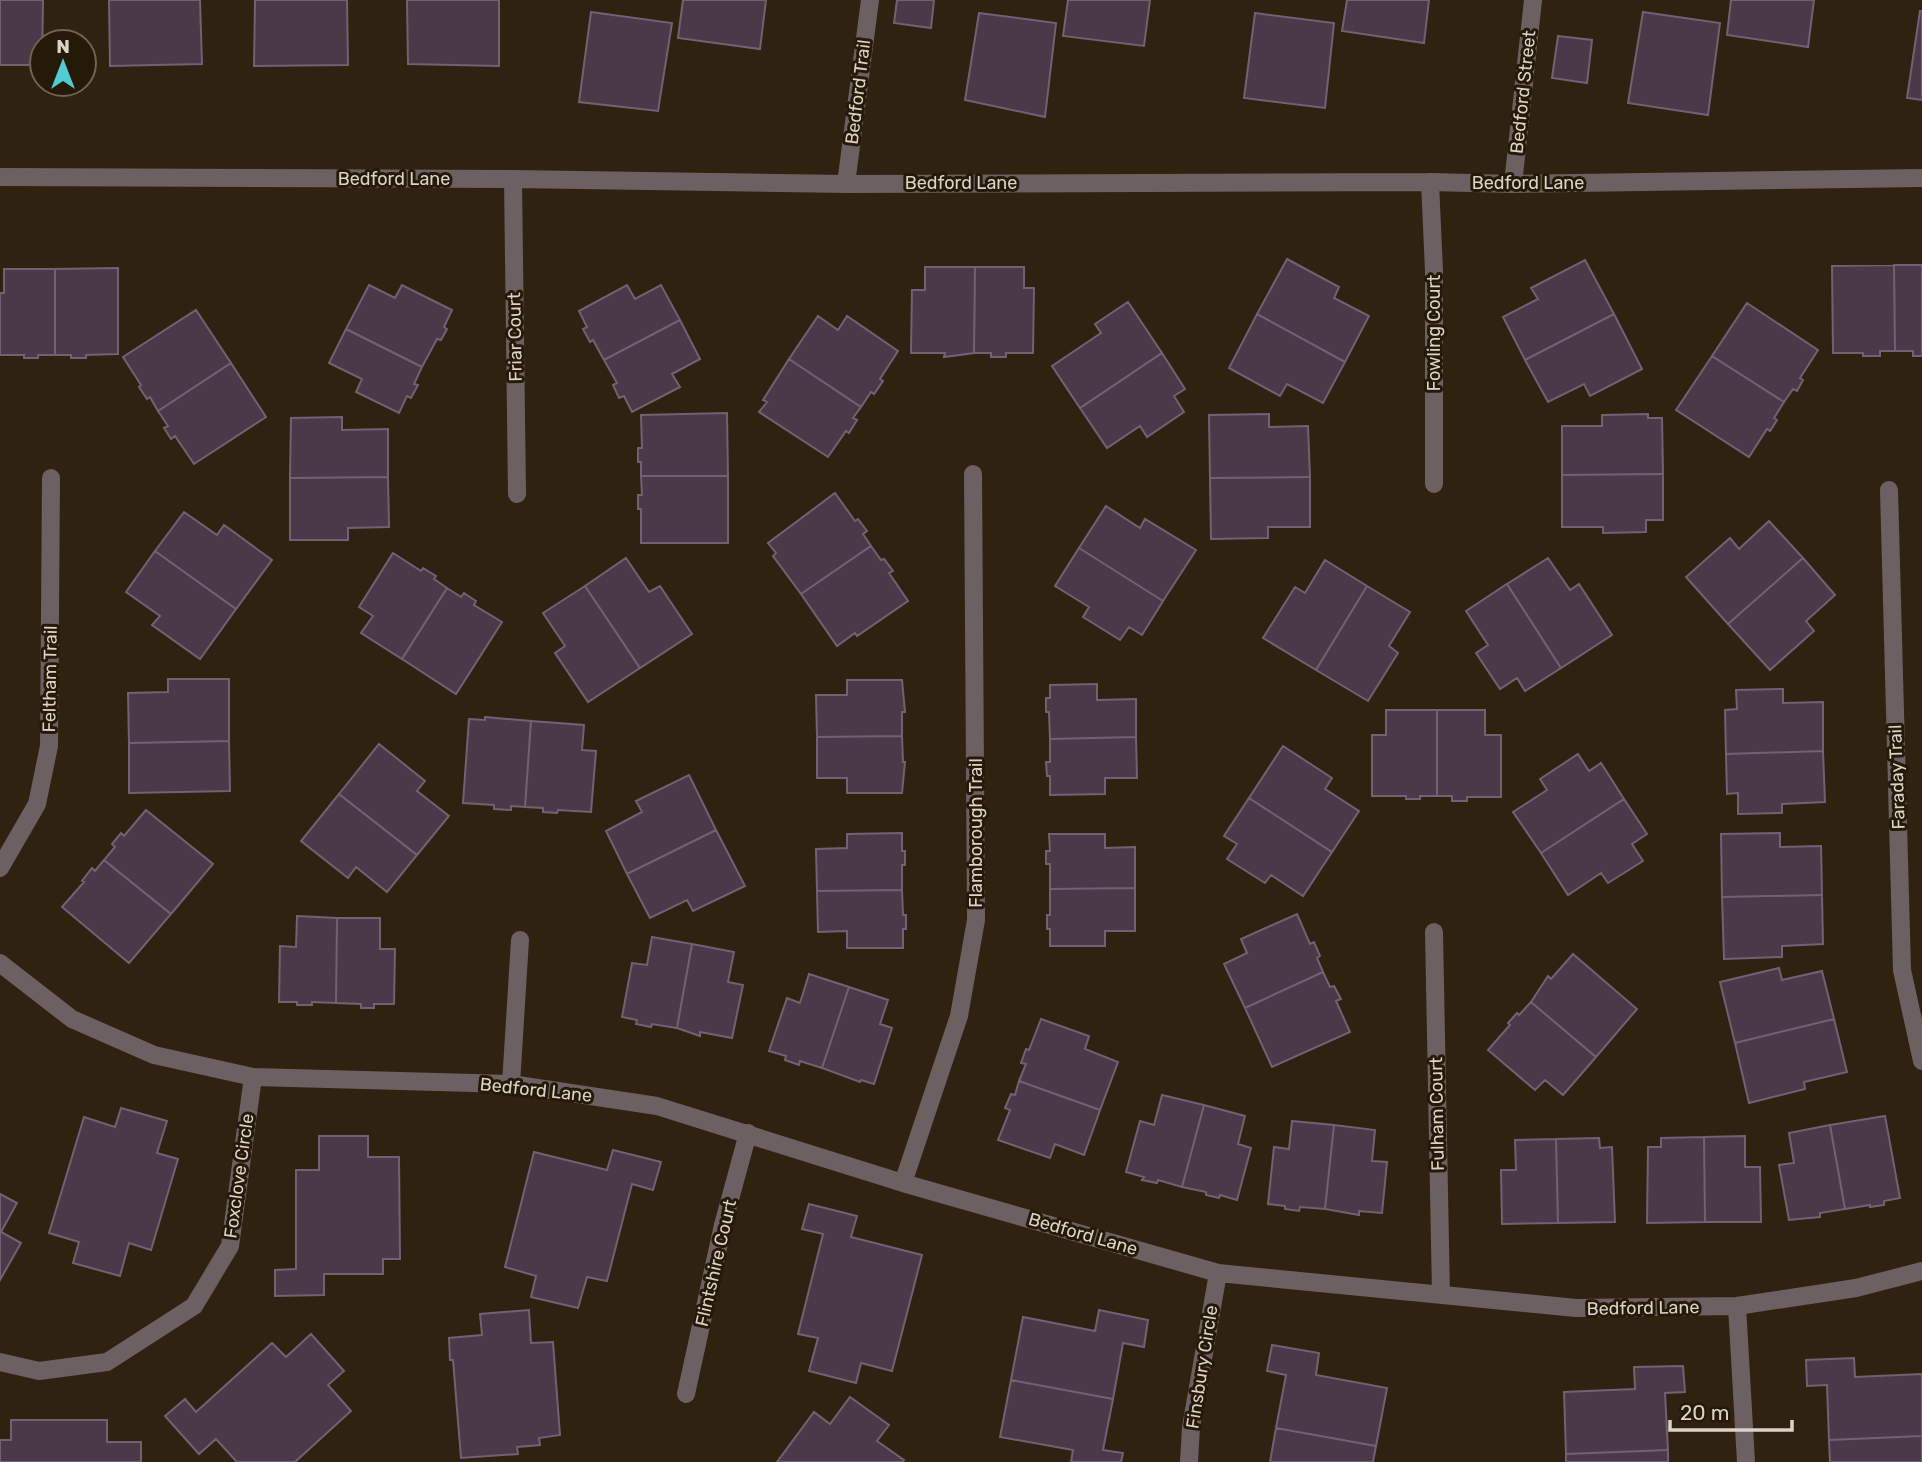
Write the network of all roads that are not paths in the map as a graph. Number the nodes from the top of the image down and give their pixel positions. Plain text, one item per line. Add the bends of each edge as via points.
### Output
1 (870, 0) edge
2 (1533, 0) edge
3 (0, 177) edge
4 (1922, 178) edge
5 (513, 179) junction
6 (1430, 182) junction
7 (846, 184) junction
8 (1513, 184) junction
9 (973, 474) dead end
10 (51, 478) dead end
11 (1434, 484) dead end
12 (1889, 490) dead end
13 (517, 494) dead end
14 (0, 868) edge
15 (1434, 932) dead end
16 (520, 940) dead end
17 (0, 963) edge
18 (1922, 1061) edge
19 (253, 1077) junction
20 (511, 1084) junction
21 (748, 1133) junction
22 (903, 1183) junction
23 (1922, 1271) edge
24 (1218, 1273) junction
25 (1441, 1295) junction
26 (1737, 1306) junction
27 (0, 1362) edge
28 (686, 1394) dead end
29 (1189, 1462) edge
30 (1746, 1462) edge

1 - 7 street, Bedford Trail
2 - 8 street, Bedford Street
3 - 5 street, Bedford Lane
4 - 8 street, Bedford Lane
5 - 7 street, Bedford Lane
5 - 13 street, Friar Court
6 - 7 street, Bedford Lane
6 - 8 street, Bedford Lane
6 - 11 street, Fowling Court
9 - 22 street, Flamborough Trail via 976,920 959,1016
10 - 14 street, Feltham Trail via 49,746 37,804
12 - 18 street, Faraday Trail via 1902,970
15 - 25 street, Fulham Court
16 - 20 street
17 - 19 street, Bedford Lane via 72,1019 154,1055
19 - 20 street, Bedford Lane
19 - 27 street, Foxclove Circle via 230,1245 194,1306 107,1362 39,1371
20 - 21 street, Bedford Lane via 657,1106
21 - 22 street, Bedford Lane
21 - 28 street, Flintshire Court
22 - 24 street, Bedford Lane
23 - 26 street, Bedford Lane via 1856,1288
24 - 25 street, Bedford Lane
24 - 29 street, Finsbury Circle
25 - 26 street, Bedford Lane via 1576,1308
26 - 30 street

